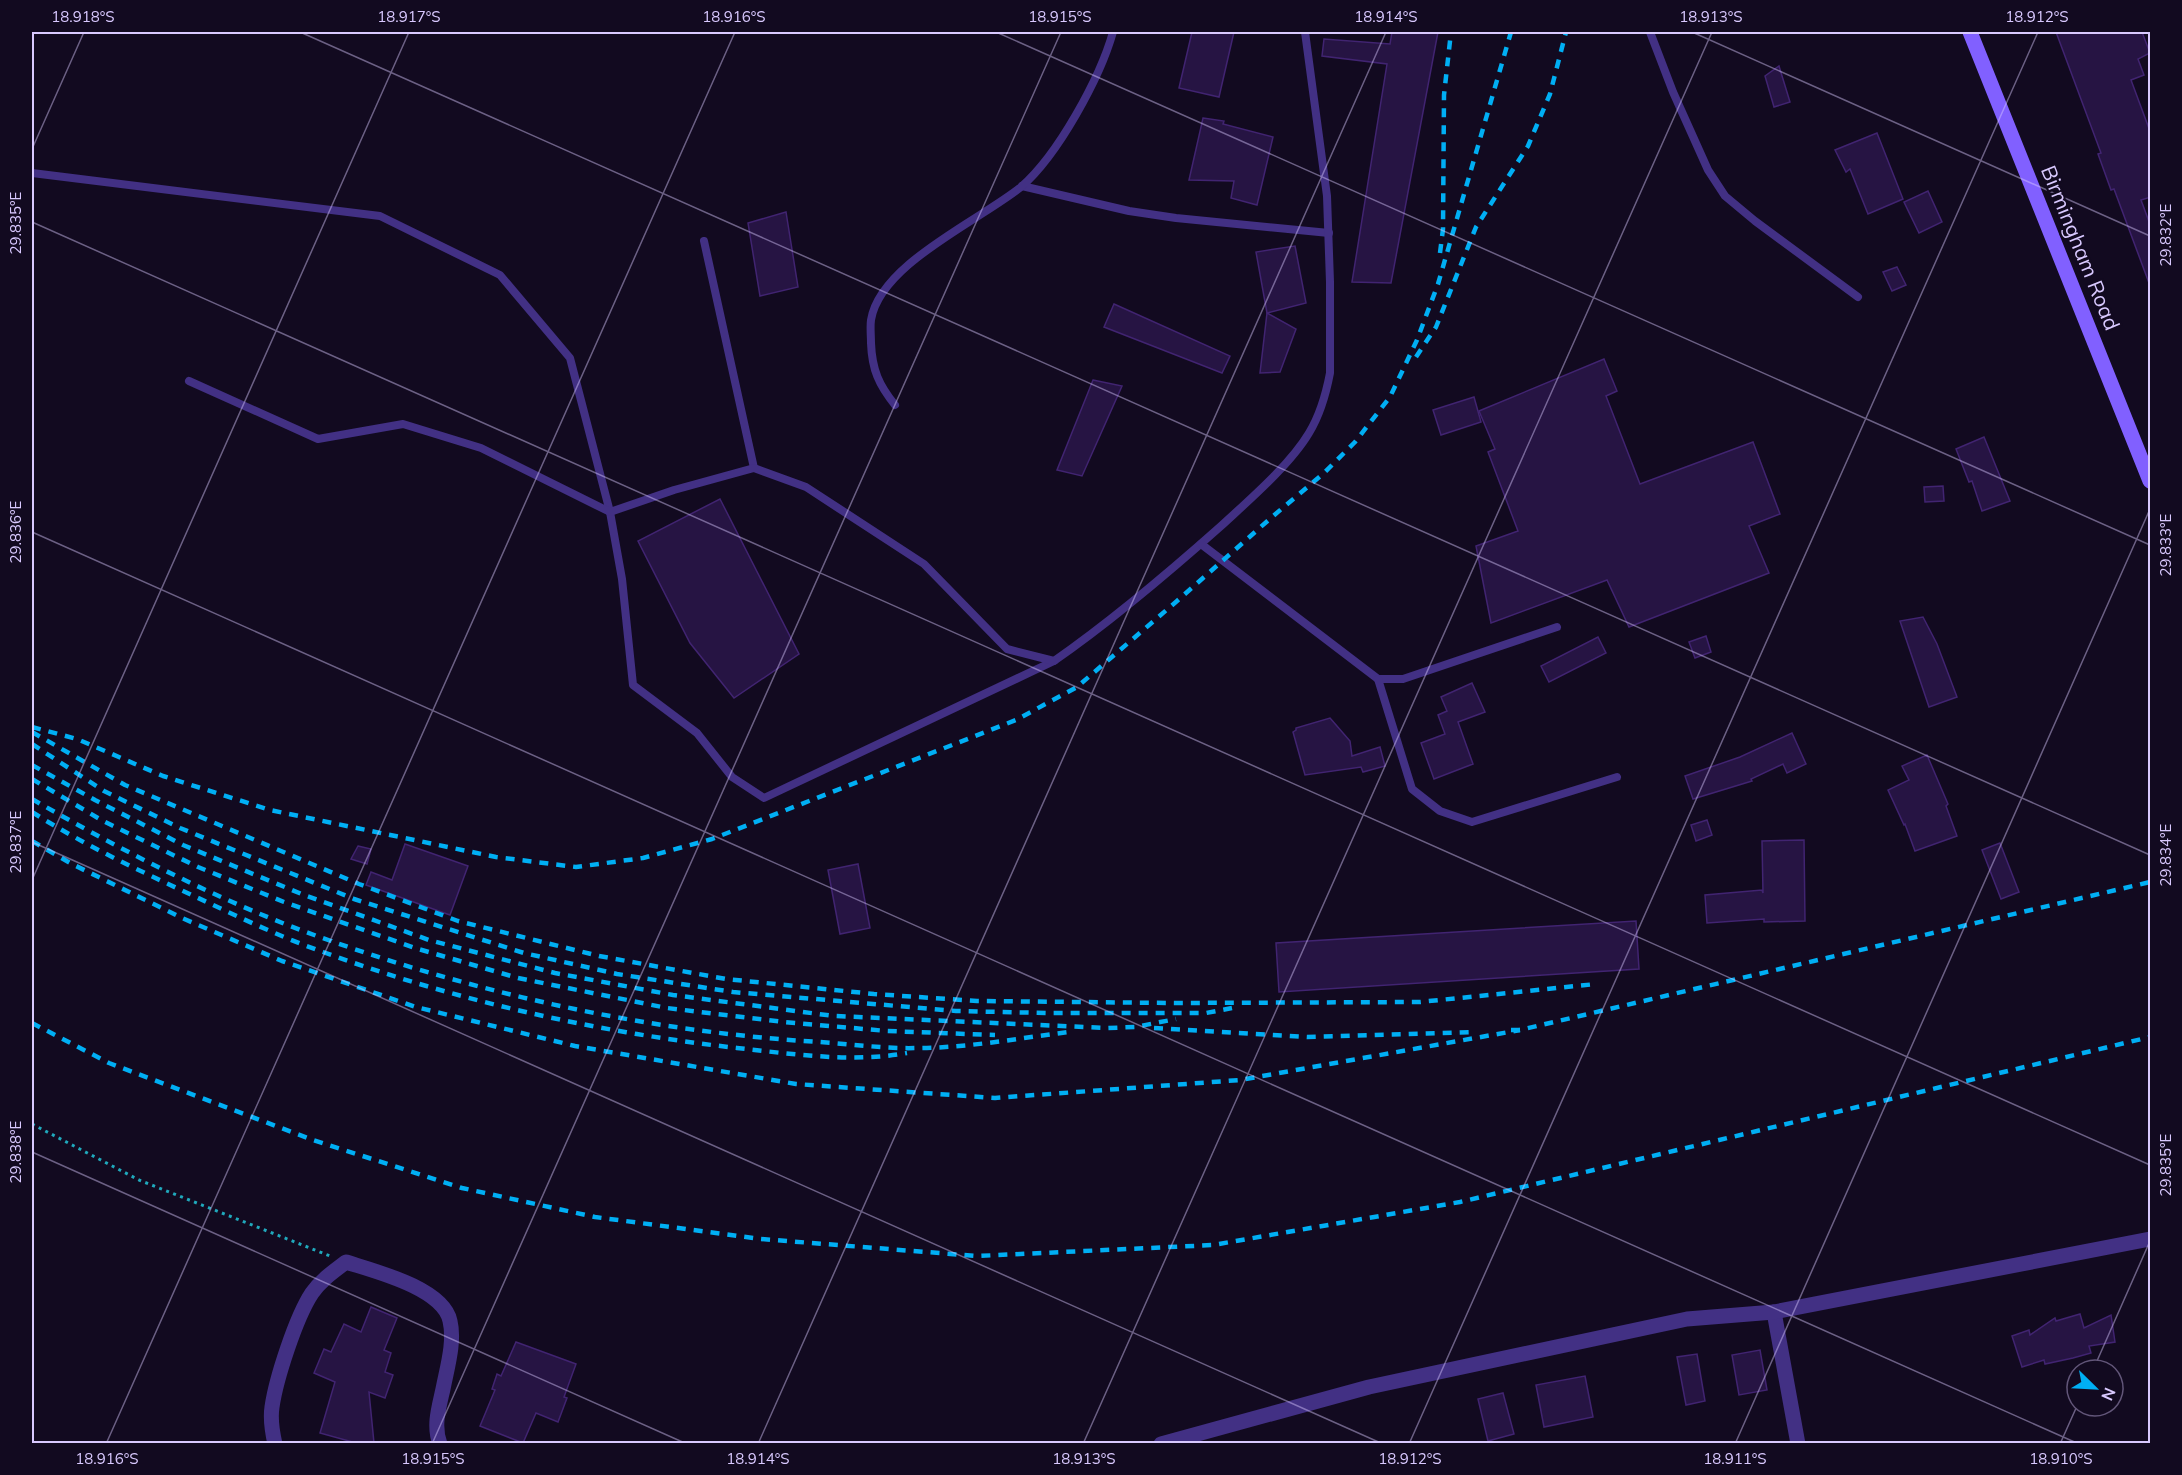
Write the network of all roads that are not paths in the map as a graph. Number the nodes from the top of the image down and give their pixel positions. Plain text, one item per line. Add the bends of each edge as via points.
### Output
1 (1113, 32) edge
2 (1305, 32) edge
3 (1650, 32) edge
4 (1970, 32) edge
5 (32, 173) edge
6 (1022, 186) junction
7 (1329, 233) junction
8 (704, 241) dead end
9 (1858, 297) dead end
10 (189, 381) dead end
11 (895, 405) dead end
12 (754, 468) junction
13 (2151, 481) edge
14 (610, 512) junction
15 (1201, 544) junction
16 (1557, 627) dead end
17 (1054, 662) junction
18 (1378, 679) junction
19 (1617, 777) dead end
20 (2151, 1239) edge
21 (1774, 1312) junction
22 (275, 1443) edge
23 (440, 1443) edge
24 (1161, 1443) edge
25 (1798, 1443) edge

1 - 6 lane via 1107,53 1076,115
2 - 7 lane via 1324,162
3 - 9 lane via 1707,170 1725,196
4 - 13 street, Birmingham Road
5 - 14 lane via 380,216 500,274 570,358
6 - 7 lane via 1128,211
6 - 11 lane via 910,263 879,298 871,320 872,356 880,387
7 - 15 lane via 1330,373 1319,412 1309,434 1293,454
8 - 12 lane
10 - 14 lane via 318,439 403,424 481,448
12 - 14 lane
12 - 17 lane via 806,488 924,564 1007,649
14 - 17 lane via 622,579 633,685 697,733 732,777 764,798
15 - 17 lane via 1156,584
15 - 18 lane
16 - 18 lane via 1403,679
18 - 19 lane via 1412,789 1440,811 1472,822
20 - 21 street
21 - 24 street via 1687,1320 1369,1387
21 - 25 street
22 - 23 street via 272,1408 288,1348 311,1294 346,1262 424,1292 441,1304 448,1315 450,1348 436,1426

